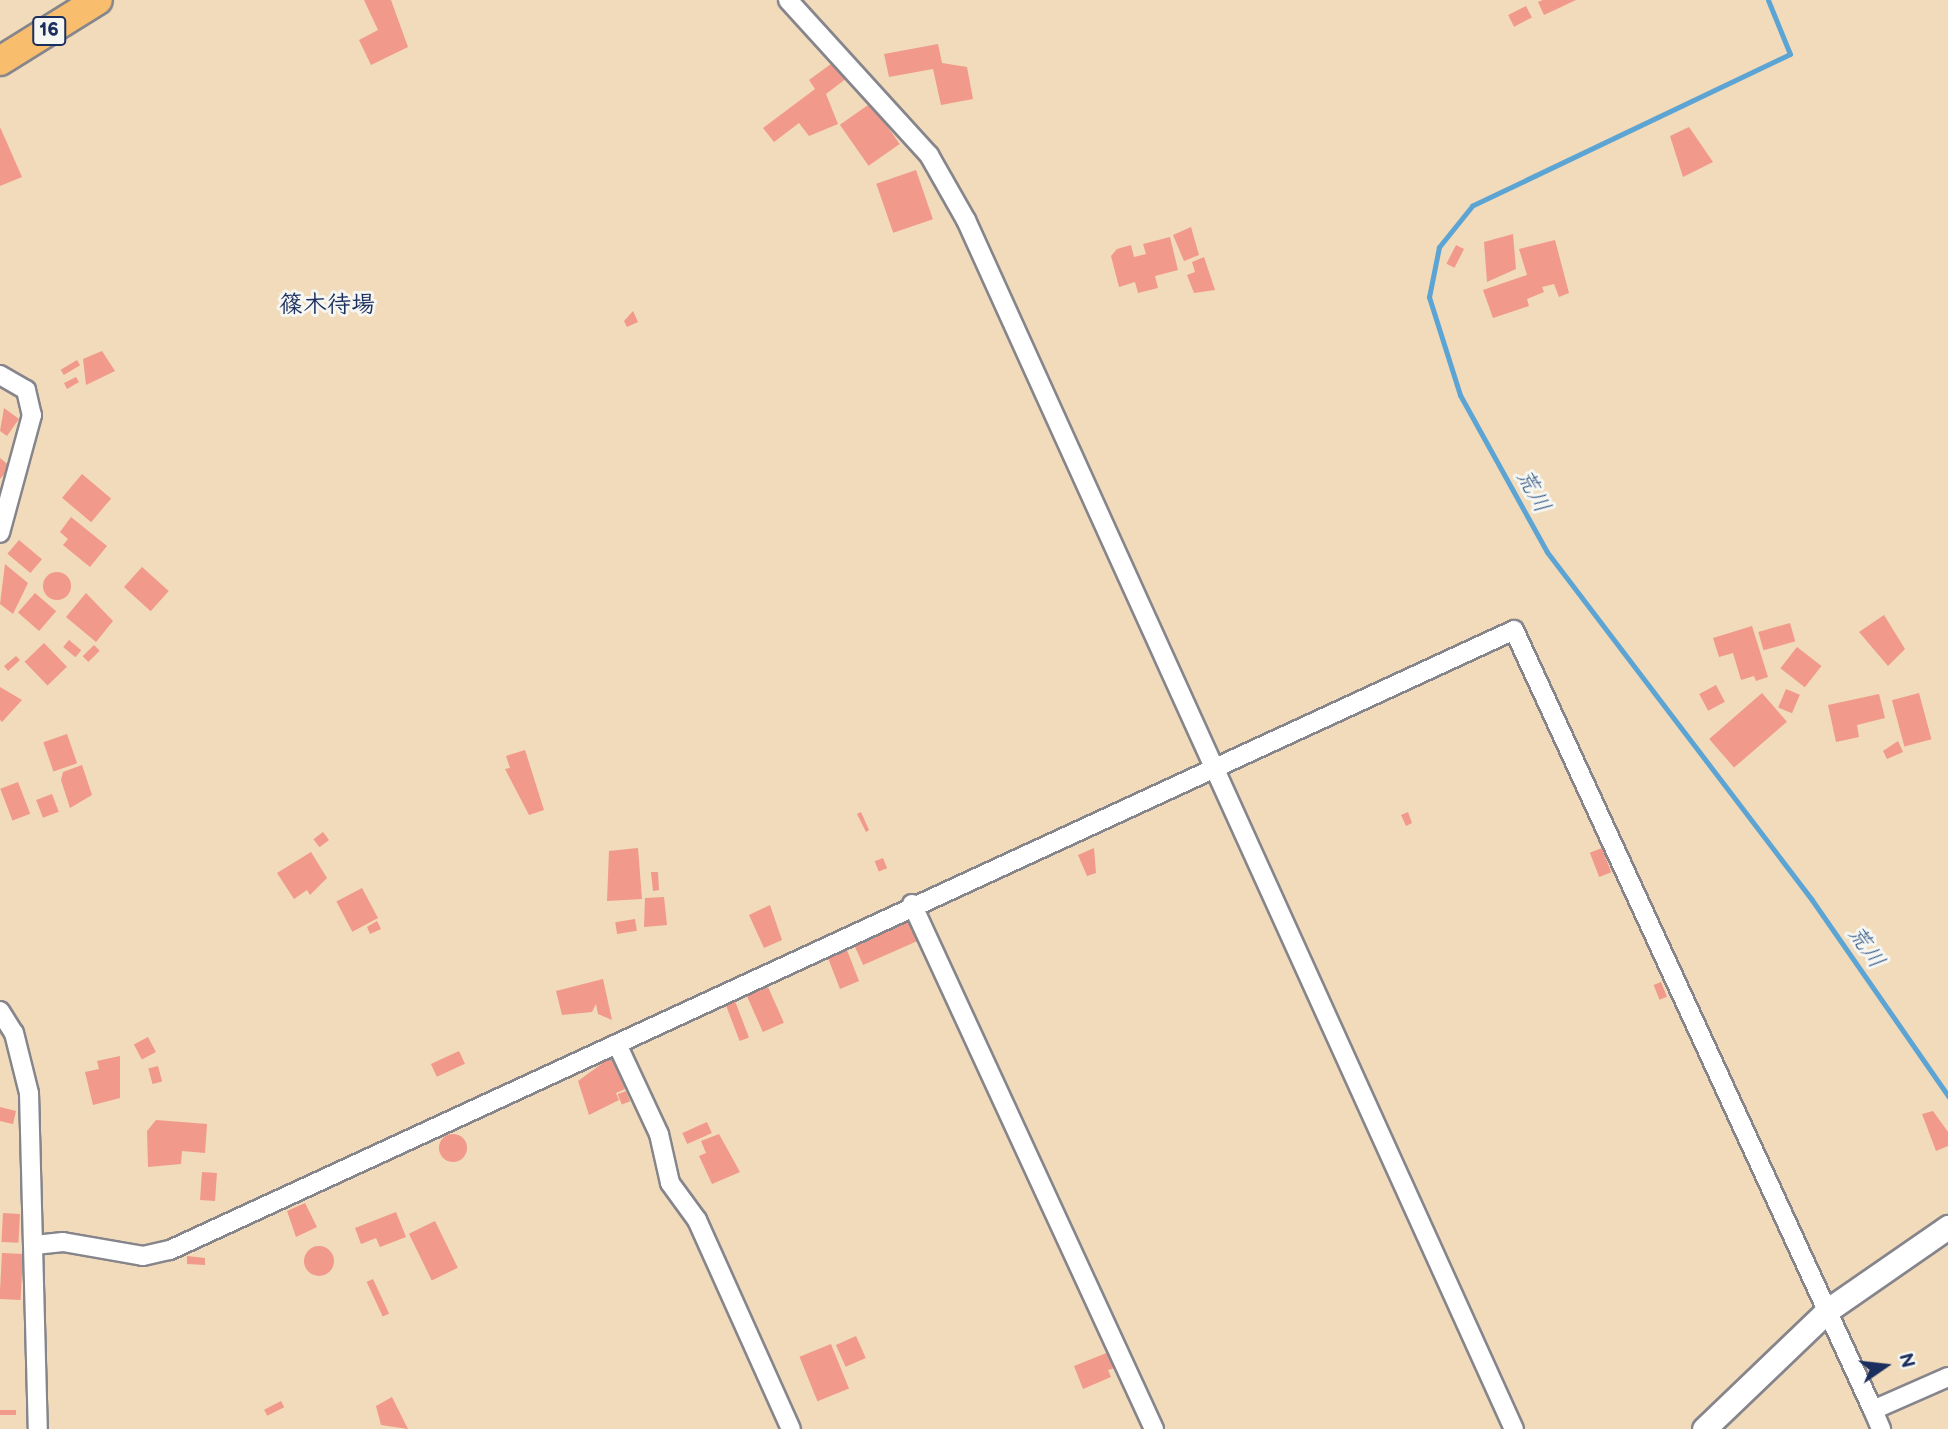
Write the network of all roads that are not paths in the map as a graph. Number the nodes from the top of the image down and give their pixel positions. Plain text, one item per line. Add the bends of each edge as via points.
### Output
1 (99, 0) edge
2 (788, 0) edge
3 (0, 61) edge
4 (0, 375) edge
5 (0, 533) edge
6 (1213, 768) junction
7 (912, 904) junction
8 (0, 1011) edge
9 (617, 1044) junction
10 (1948, 1227) edge
11 (35, 1245) junction
12 (1828, 1310) junction
13 (1948, 1377) edge
14 (1872, 1410) junction
15 (38, 1429) edge
16 (791, 1429) edge
17 (1154, 1429) edge
18 (1514, 1429) edge
19 (1704, 1429) edge
20 (1881, 1429) edge

1 - 3 main road, 16
2 - 6 street via 929,155 966,220
4 - 5 street via 26,390 32,415
6 - 7 street
6 - 12 street via 1514,630
6 - 18 street
7 - 9 street
7 - 17 street
8 - 11 street via 14,1033 29,1093
9 - 11 street via 170,1250 143,1256 63,1242
9 - 16 street via 659,1134 670,1183 697,1220
10 - 12 street
11 - 15 street
12 - 14 street
12 - 19 street
13 - 14 street
14 - 20 street

